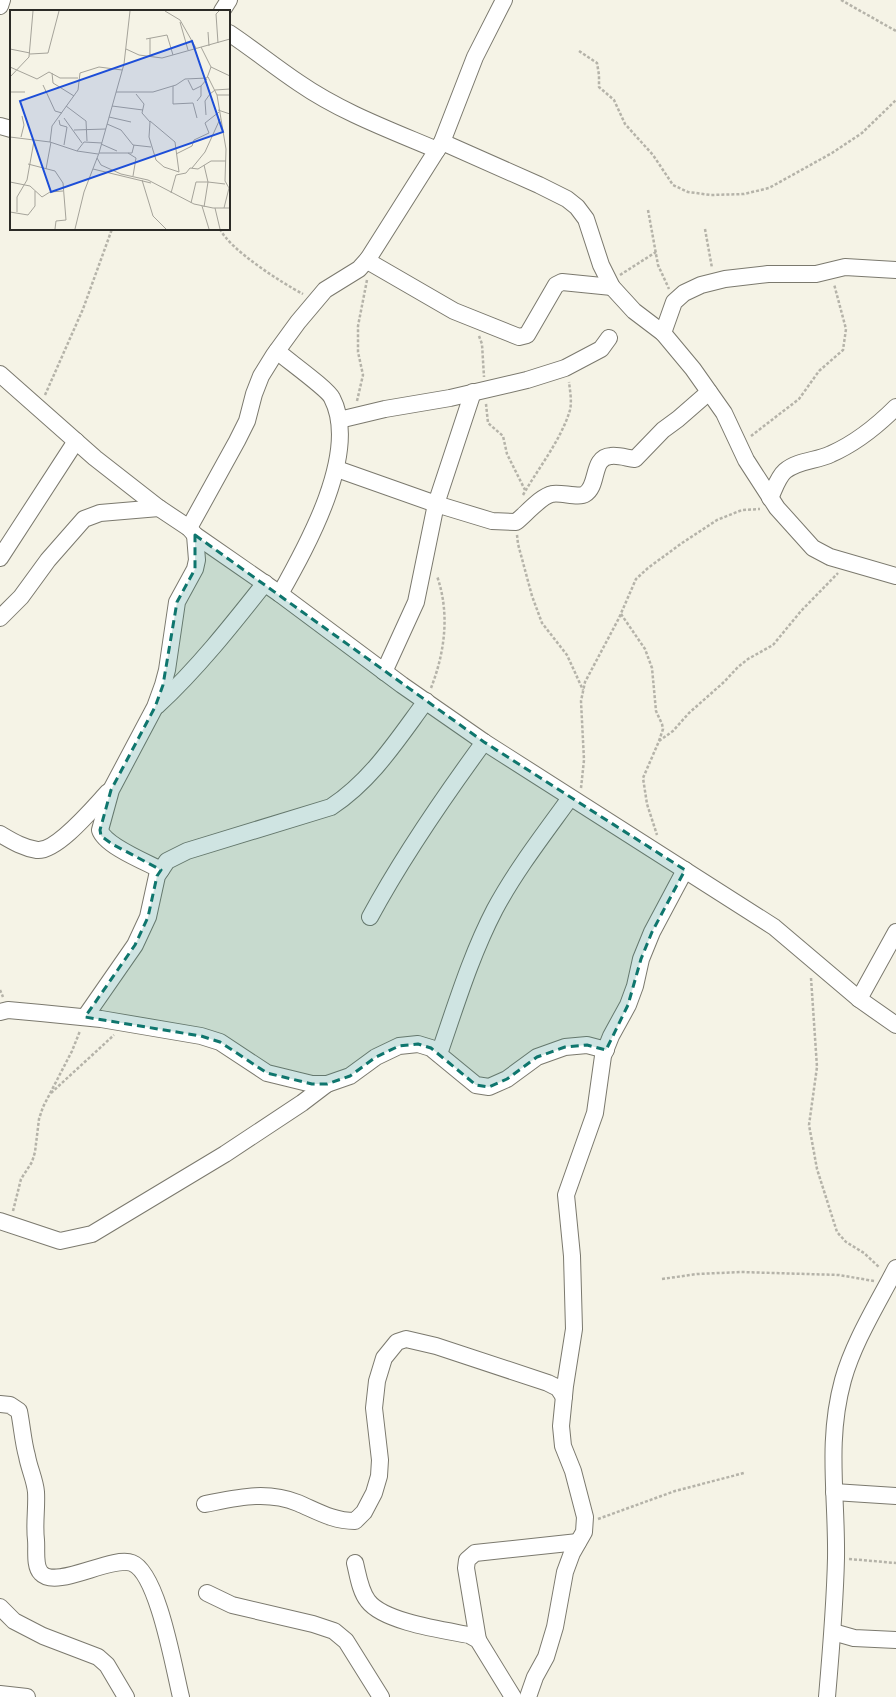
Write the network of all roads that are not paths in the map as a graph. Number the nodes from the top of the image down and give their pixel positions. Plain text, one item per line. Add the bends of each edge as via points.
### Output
1 (2, 0) edge
2 (229, 0) edge
3 (503, 0) edge
4 (0, 6) edge
5 (223, 10) edge
6 (230, 34) edge
7 (0, 126) edge
8 (10, 129) edge
9 (439, 146) junction
10 (370, 261) junction
11 (896, 270) edge
12 (611, 284) junction
13 (663, 333) junction
14 (609, 338) dead end
15 (277, 351) junction
16 (0, 374) edge
17 (479, 391) junction
18 (709, 392) junction
19 (896, 407) edge
20 (346, 418) junction
21 (76, 441) junction
22 (337, 469) junction
23 (774, 503) junction
24 (436, 504) junction
25 (159, 508) junction
26 (192, 531) junction
27 (0, 558) edge
28 (896, 576) edge
29 (265, 584) junction
30 (280, 594) junction
31 (0, 618) edge
32 (384, 672) junction
33 (426, 701) junction
34 (155, 707) junction
35 (484, 742) junction
36 (111, 790) junction
37 (575, 801) junction
38 (0, 834) edge
39 (161, 870) junction
40 (685, 870) junction
41 (370, 917) dead end
42 (896, 932) edge
43 (859, 999) junction
44 (0, 1012) edge
45 (85, 1018) junction
46 (896, 1025) edge
47 (606, 1050) junction
48 (439, 1054) junction
49 (328, 1084) junction
50 (6, 1223) edge
51 (893, 1279) edge
52 (564, 1397) junction
53 (0, 1404) edge
54 (834, 1492) junction
55 (896, 1496) edge
56 (205, 1504) dead end
57 (578, 1542) junction
58 (355, 1563) dead end
59 (207, 1593) dead end
60 (0, 1607) edge
61 (833, 1632) junction
62 (478, 1640) junction
63 (896, 1640) edge
64 (0, 1694) edge
65 (26, 1697) edge
66 (126, 1697) edge
67 (181, 1697) edge
68 (381, 1697) edge
69 (513, 1697) edge
70 (528, 1697) edge
71 (827, 1697) edge

1 - 4 street
2 - 5 street
3 - 9 street via 475,57
6 - 9 street via 299,83 335,104 379,126
7 - 8 street
9 - 10 street
9 - 12 street via 539,185 577,207 586,219 601,265
10 - 12 street via 423,295 474,320 519,337 527,335 556,285 562,282
10 - 15 street via 333,284 316,300
11 - 13 street via 858,267 816,274 768,274 725,279 684,293 674,302
12 - 13 street via 634,311
13 - 18 street
14 - 17 street via 601,349 565,368
15 - 20 street via 332,397
15 - 26 street via 261,376 238,441
16 - 21 street
17 - 20 street
17 - 24 street
18 - 23 street
18 - 24 street via 663,430 635,459 611,456 603,458 585,494 550,494 516,522 492,521
19 - 23 street via 880,423 846,447 830,455 795,465 784,472
20 - 22 street
21 - 25 street
21 - 27 street
22 - 24 street
22 - 30 street via 311,535
23 - 28 street via 813,548 830,558
24 - 32 street via 416,602
25 - 26 street
25 - 31 street via 100,513 84,519 58,548 21,597
26 - 29 street
26 - 34 street via 197,560 195,569 177,602 167,670
29 - 30 street
29 - 34 street via 210,652 181,684
30 - 32 street
32 - 33 street
33 - 35 street
33 - 39 street via 378,766 349,795 331,807 187,851 167,861
34 - 36 street
35 - 37 street
35 - 41 street via 452,786
36 - 38 street via 59,843 39,850 23,847
36 - 39 street via 101,823 102,836 128,854
37 - 40 street
37 - 48 street via 527,857 495,909 466,976
39 - 45 street via 157,876 148,917 135,945
40 - 43 street via 774,927
40 - 47 street via 640,959 635,986
42 - 43 street
43 - 46 street
44 - 45 street via 8,1010
45 - 49 street via 207,1038 220,1042 267,1073 312,1084
47 - 48 street via 587,1045 565,1046 537,1057 507,1079 489,1087 476,1085
47 - 52 street via 595,1113 566,1195 572,1256 574,1329
48 - 49 street via 418,1044 399,1046 376,1057 350,1076
49 - 50 street via 225,1154 92,1234 60,1241
51 - 54 street via 859,1339 843,1380 832,1448
52 - 56 street via 558,1388 548,1383 436,1346 406,1339 397,1342 384,1358 377,1381 374,1408 380,1460 379,1476 364,1512 355,1521 343,1521 278,1497 251,1495
52 - 57 street via 561,1426 563,1446 573,1471 585,1517 584,1532
53 - 67 street via 10,1405 19,1412 36,1490 34,1529 38,1567 41,1573 50,1577 69,1576 110,1564 131,1562 137,1566 148,1579 158,1604
54 - 55 street
54 - 61 street via 836,1558
57 - 62 street via 475,1553 467,1560 466,1568
57 - 70 street via 565,1572 555,1627 546,1657
58 - 62 street via 368,1601 383,1613 469,1635
59 - 68 street via 232,1605 334,1631 346,1641
60 - 66 street via 14,1621 43,1636 98,1657 107,1665
61 - 63 street via 854,1638
61 - 71 street
62 - 69 street
64 - 65 street

